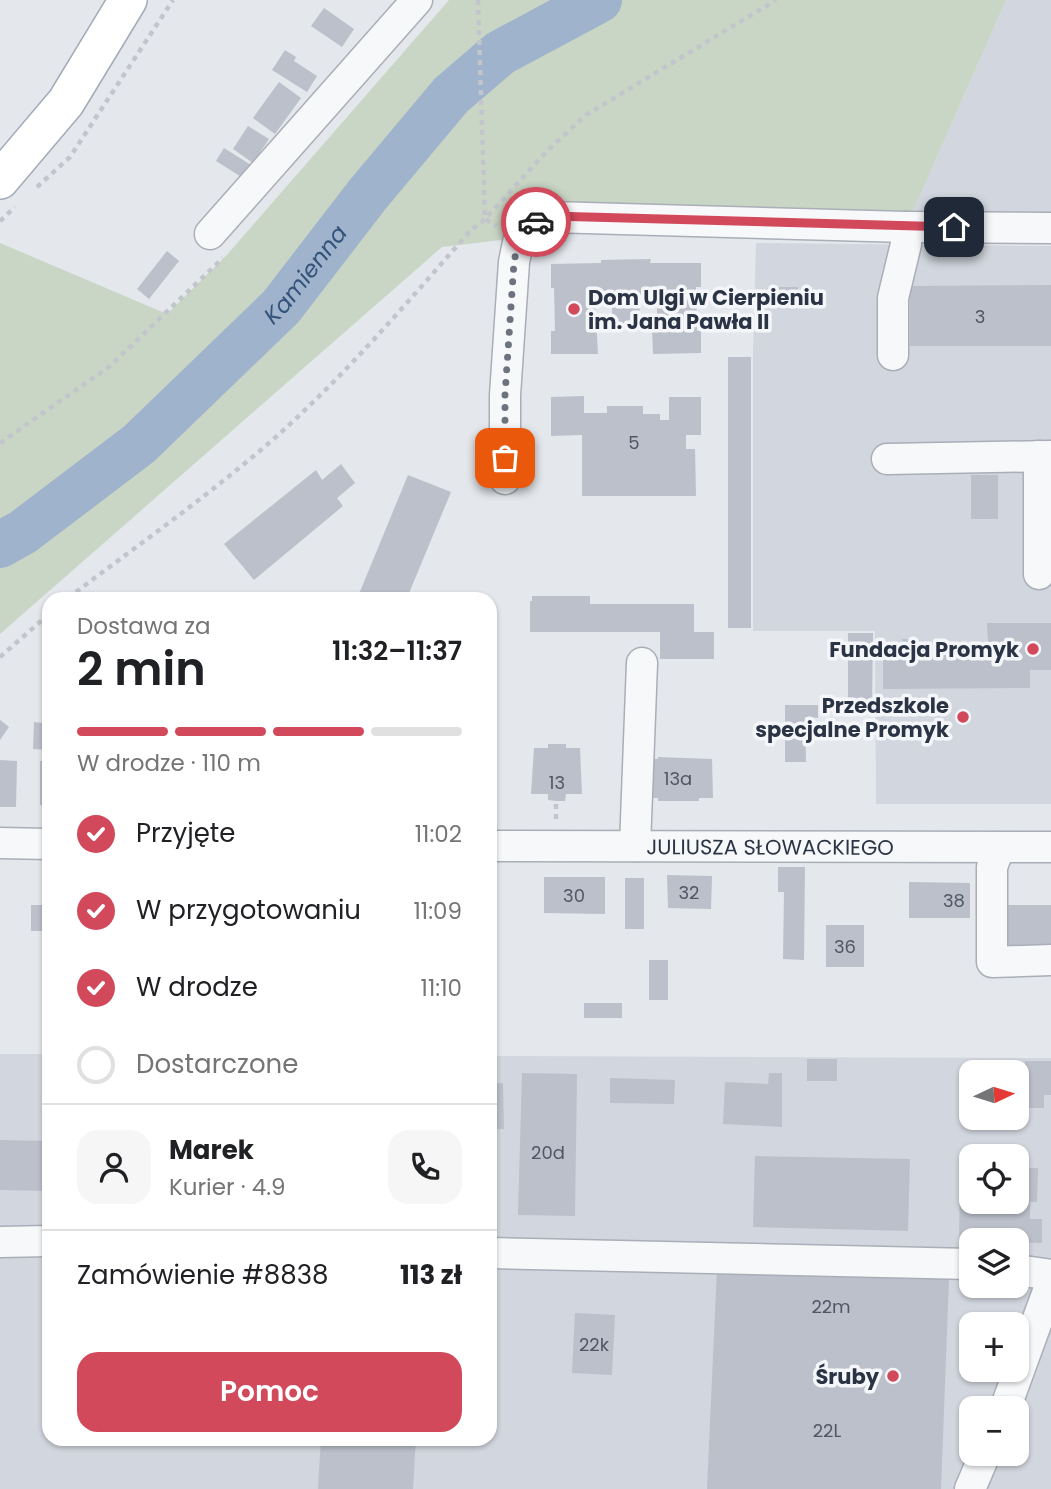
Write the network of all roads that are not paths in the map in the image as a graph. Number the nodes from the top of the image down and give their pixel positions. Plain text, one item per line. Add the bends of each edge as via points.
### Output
1 (128, 0) edge
2 (418, 0) edge
3 (0, 180) edge
4 (906, 227) junction
5 (1051, 228) edge
6 (210, 233) dead end
7 (893, 355) dead end
8 (1045, 456) edge
9 (887, 458) dead end
10 (505, 479) dead end
11 (1039, 574) dead end
12 (642, 663) dead end
13 (0, 843) edge
14 (42, 844) edge
15 (497, 846) edge
16 (635, 846) junction
17 (1051, 847) edge
18 (999, 848) junction
19 (1051, 960) edge
20 (42, 1241) edge
21 (0, 1242) edge
22 (497, 1253) edge
23 (959, 1264) edge
24 (1029, 1272) edge
25 (1051, 1275) edge
26 (1051, 1283) edge
27 (1010, 1396) edge
28 (980, 1466) edge
29 (970, 1489) edge

1 - 3 main road via 66,102
2 - 6 street
4 - 5 street
4 - 7 street via 893,298
4 - 10 street via 550,216 539,220 519,238 514,262
8 - 9 street
8 - 11 street
12 - 16 street
13 - 14 street
15 - 16 street, JULIUSZA SŁOWACKIEGO
16 - 18 street, JULIUSZA SŁOWACKIEGO
17 - 18 street, JULIUSZA SŁOWACKIEGO
18 - 19 street via 992,867 992,961
20 - 21 street
22 - 23 street
24 - 25 street
26 - 27 street
28 - 29 street

